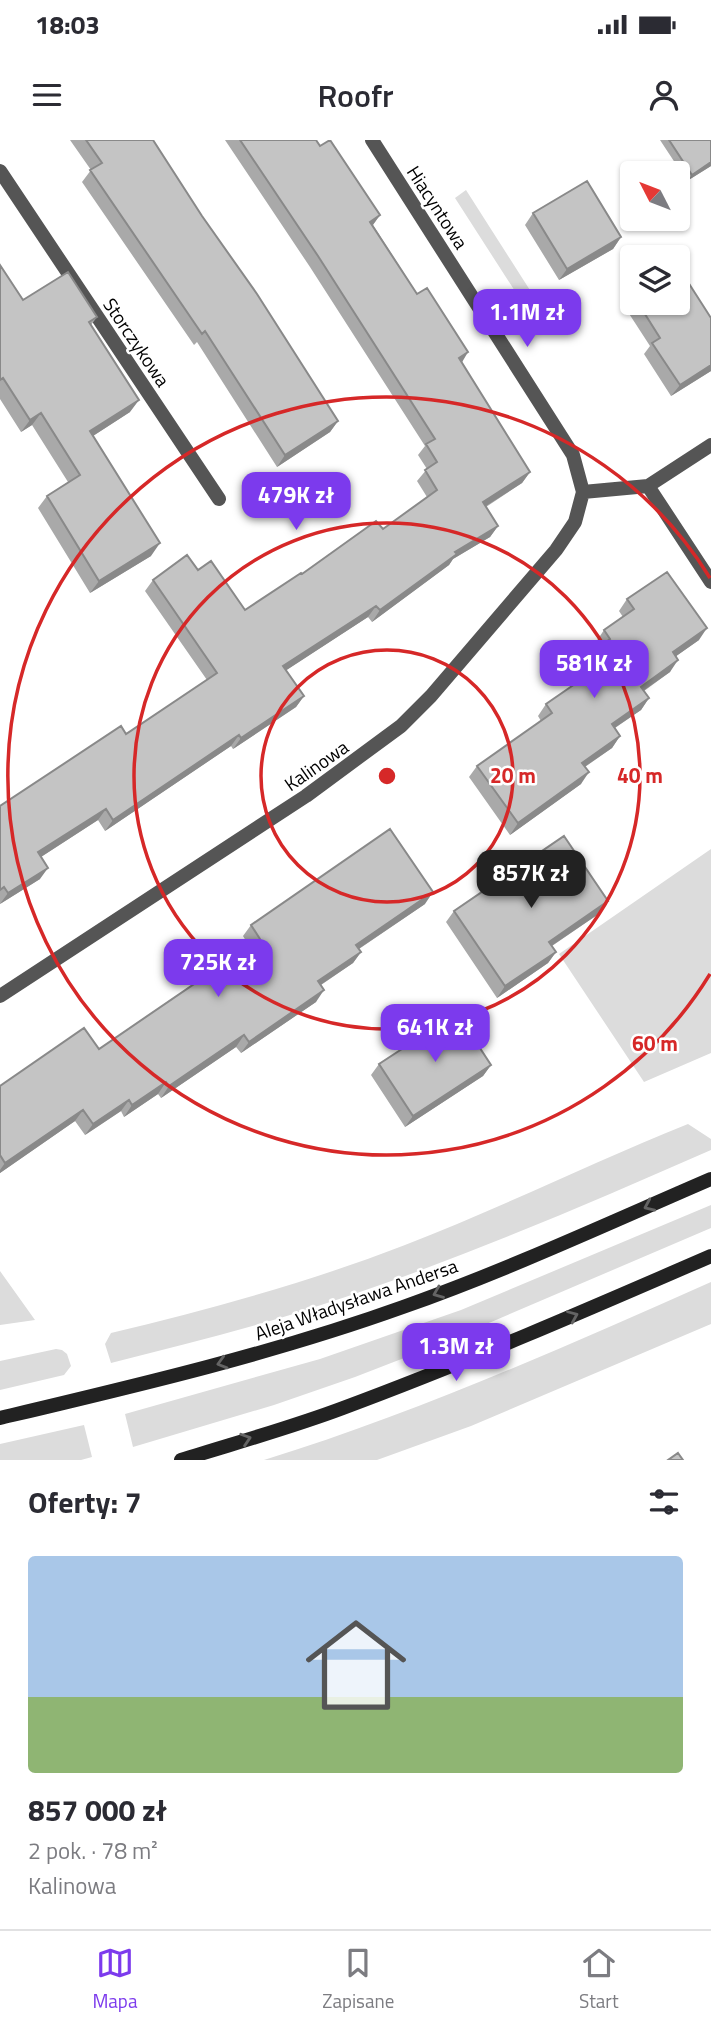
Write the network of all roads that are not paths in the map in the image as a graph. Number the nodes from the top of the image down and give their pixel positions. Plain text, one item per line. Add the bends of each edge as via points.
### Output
1 (372, 140) edge
2 (0, 171) edge
3 (711, 446) edge
4 (648, 486) junction
5 (583, 492) junction
6 (219, 499) dead end
7 (711, 582) edge
8 (0, 996) edge
9 (711, 1179) edge
10 (711, 1256) edge
11 (0, 1418) edge
12 (181, 1460) edge

1 - 5 street, Hiacyntowa via 573,455
2 - 6 street, Storczykowa
3 - 4 street
4 - 5 street
4 - 7 street
5 - 8 street, Kalinowa via 575,522 556,550 401,726 306,796
9 -> 11 main road, Aleja Władysława Andersa via 393,1310 218,1364
12 -> 10 main road via 340,1410

